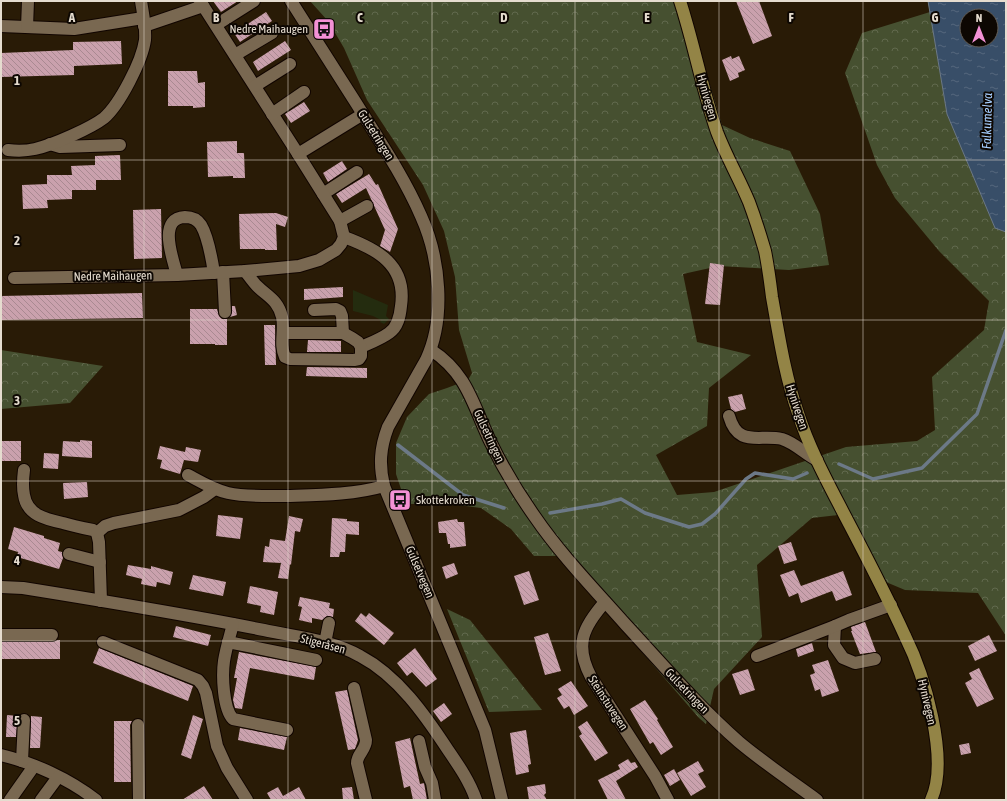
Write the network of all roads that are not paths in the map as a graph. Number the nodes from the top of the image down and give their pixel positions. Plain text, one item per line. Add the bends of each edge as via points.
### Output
1 (28, 1) edge
2 (141, 1) edge
3 (291, 1) edge
4 (680, 1) edge
5 (254, 2) edge
6 (202, 3) edge
7 (144, 22) junction
8 (216, 25) junction
9 (1, 26) edge
10 (27, 27) junction
11 (272, 33) dead end
12 (235, 55) junction
13 (290, 64) dead end
14 (255, 86) junction
15 (304, 92) dead end
16 (272, 114) junction
17 (363, 114) junction
18 (50, 144) junction
19 (120, 145) dead end
20 (8, 150) dead end
21 (298, 154) junction
22 (357, 172) dead end
23 (323, 194) junction
24 (367, 206) dead end
25 (340, 221) junction
26 (344, 237) junction
27 (245, 271) junction
28 (218, 273) junction
29 (177, 275) junction
30 (14, 278) dead end
31 (314, 310) dead end
32 (225, 312) dead end
33 (283, 333) junction
34 (343, 333) junction
35 (361, 347) junction
36 (431, 350) junction
37 (729, 416) dead end
38 (817, 460) junction
39 (24, 470) dead end
40 (188, 475) dead end
41 (384, 486) junction
42 (215, 489) junction
43 (97, 533) junction
44 (69, 554) dead end
45 (100, 562) junction
46 (1, 587) edge
47 (101, 601) junction
48 (605, 602) junction
49 (891, 605) junction
50 (329, 623) dead end
51 (233, 624) junction
52 (835, 626) junction
53 (1, 635) edge
54 (52, 635) dead end
55 (103, 642) dead end
56 (228, 642) junction
57 (325, 643) junction
58 (757, 656) dead end
59 (875, 658) dead end
60 (316, 660) dead end
61 (354, 688) dead end
62 (24, 720) dead end
63 (138, 725) dead end
64 (287, 730) dead end
65 (419, 741) dead end
66 (1, 755) edge
67 (22, 761) junction
68 (34, 766) junction
69 (58, 777) junction
70 (10, 800) edge
71 (41, 800) edge
72 (96, 800) edge
73 (139, 800) edge
74 (248, 800) edge
75 (366, 800) edge
76 (435, 800) edge
77 (476, 800) edge
78 (502, 800) edge
79 (668, 800) edge
80 (817, 800) edge
81 (931, 800) edge

1 - 10 street
2 - 7 street
3 - 17 street, Gulsetringen
4 - 38 main road, Hynivegen via 718,134 758,225 790,390
5 - 8 street
6 - 7 street
6 - 8 street
7 - 10 street via 59,30
7 - 18 street via 142,49 127,86 115,106 92,126
8 - 12 street
9 - 10 street
11 - 12 street
12 - 14 street
13 - 14 street
14 - 16 street
15 - 16 street
16 - 21 street
17 - 21 street
17 - 36 street, Gulsetringen via 410,194 430,241 439,296 438,321
18 - 19 street via 60,147
18 - 20 street via 23,151
21 - 23 street
22 - 23 street
23 - 25 street
24 - 25 street
25 - 26 street
26 - 27 street, Nedre Maihaugen via 336,250 319,260 299,266
26 - 35 street via 378,252 395,271 400,283 402,296 395,327 389,334
27 - 28 street, Nedre Maihaugen
27 - 33 street via 257,286 276,302 282,318
28 - 29 street, Nedre Maihaugen
28 - 29 street via 200,224 193,218 182,217 173,221 169,229
28 - 32 street
29 - 30 street, Nedre Maihaugen
31 - 34 street via 340,311
33 - 34 street
33 - 35 street via 283,353 290,359 354,360 361,356
34 - 35 street via 358,342
36 - 41 street, Gulsetvegen via 384,438 380,465
36 - 48 street, Gulsetringen via 452,366 462,380 500,461 535,518
37 - 38 street via 733,428 743,436 783,440
38 - 49 main road, Hynivegen
39 - 43 street via 23,494 29,509 43,519
40 - 42 street
41 - 42 street via 358,491 271,496 236,494
41 - 78 street, Gulsetvegen via 486,730
42 - 43 street via 204,498 179,510 114,523
43 - 45 street
44 - 45 street
45 - 47 street
46 - 47 street, Stigeråsen via 23,588
47 - 51 street, Stigeråsen
48 - 79 street, Steinstuvegen via 588,624 584,635 584,665
48 - 80 street, Gulsetringen via 710,715 740,742
49 - 52 street
49 - 81 main road, Hynivegen via 913,652 932,716 938,774
50 - 57 street
51 - 56 street
51 - 57 street, Stigeråsen
52 - 58 street
52 - 59 street via 834,645 843,658 855,663
53 - 54 street
55 - 74 street via 198,680 206,693 217,746 227,768
56 - 60 street
56 - 64 street via 223,678 230,716 233,719
57 - 77 street, Stigeråsen via 343,648 372,663 402,690 447,748 467,779
61 - 75 street via 366,740 356,763
62 - 67 street
63 - 73 street
65 - 76 street
66 - 67 street
67 - 68 street
68 - 69 street
68 - 70 street
69 - 71 street
69 - 72 street

